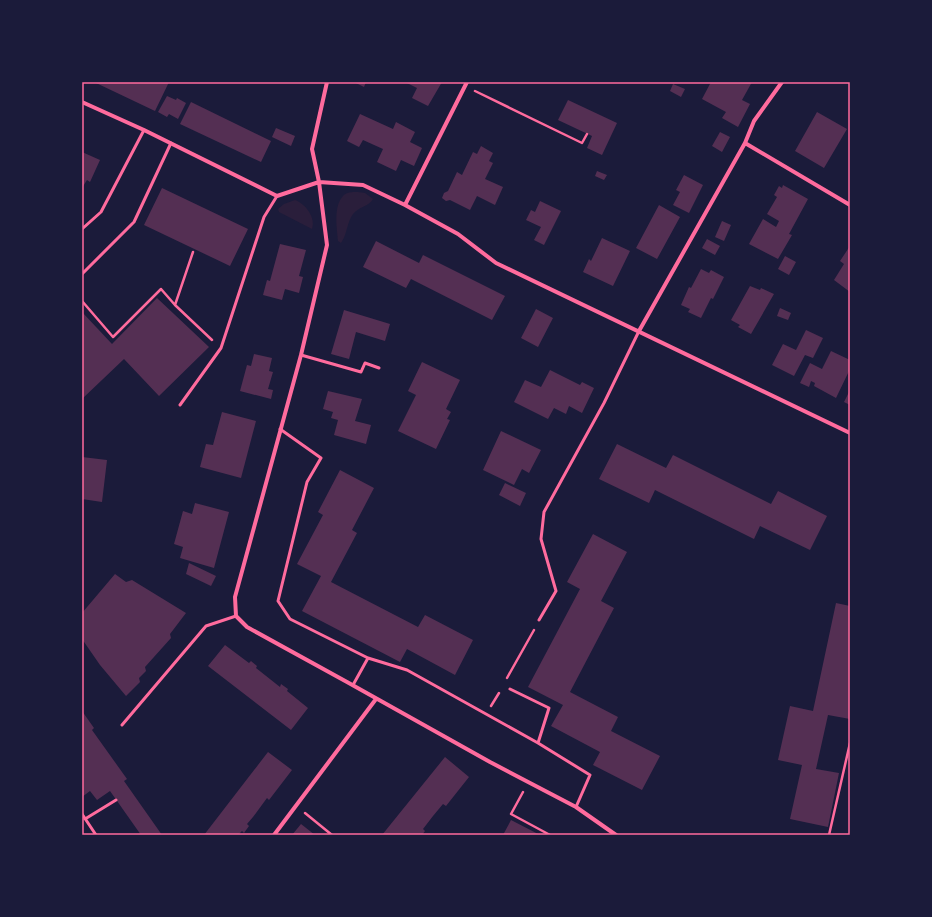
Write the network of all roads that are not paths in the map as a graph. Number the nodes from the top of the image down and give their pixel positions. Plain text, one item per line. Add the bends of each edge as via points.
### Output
1 (327, 82) edge
2 (782, 82) edge
3 (466, 84) edge
4 (82, 102) edge
5 (144, 130) junction
6 (171, 143) junction
7 (745, 143) junction
8 (320, 182) junction
9 (277, 196) junction
10 (405, 205) junction
11 (850, 205) edge
12 (82, 229) edge
13 (82, 274) edge
14 (639, 331) junction
15 (301, 355) junction
16 (379, 368) dead end
17 (180, 405) dead end
18 (280, 429) junction
19 (850, 433) edge
20 (236, 616) junction
21 (539, 620) road end
22 (368, 658) junction
23 (353, 685) junction
24 (510, 689) dead end
25 (376, 699) junction
26 (122, 725) dead end
27 (538, 743) junction
28 (116, 800) dead end
29 (576, 807) junction
30 (82, 814) edge
31 (86, 820) junction
32 (96, 835) edge
33 (274, 835) edge
34 (616, 835) edge

1 - 8 street via 312,149
2 - 7 street via 754,121
3 - 10 street
4 - 5 street
5 - 6 street
5 - 12 lane via 101,212
6 - 9 street
6 - 13 lane via 134,222
7 - 11 street
7 - 14 street
8 - 9 street
8 - 10 street via 363,185
8 - 15 street via 327,245
9 - 17 lane via 264,217 220,348
10 - 14 street via 458,234 496,263
14 - 19 street
14 - 21 lane via 604,404 544,512 540,539 556,591
15 - 16 lane via 361,372 365,363
15 - 18 street
18 - 20 street via 235,597
18 - 22 lane via 321,458 307,482 278,601 290,620
20 - 23 street via 247,627
20 - 26 lane via 206,626
22 - 23 lane
22 - 27 lane via 406,670
23 - 25 street
24 - 27 lane via 549,708
25 - 29 street
25 - 33 street
27 - 29 lane via 590,774
28 - 31 lane
29 - 34 street
30 - 31 lane
31 - 32 lane

